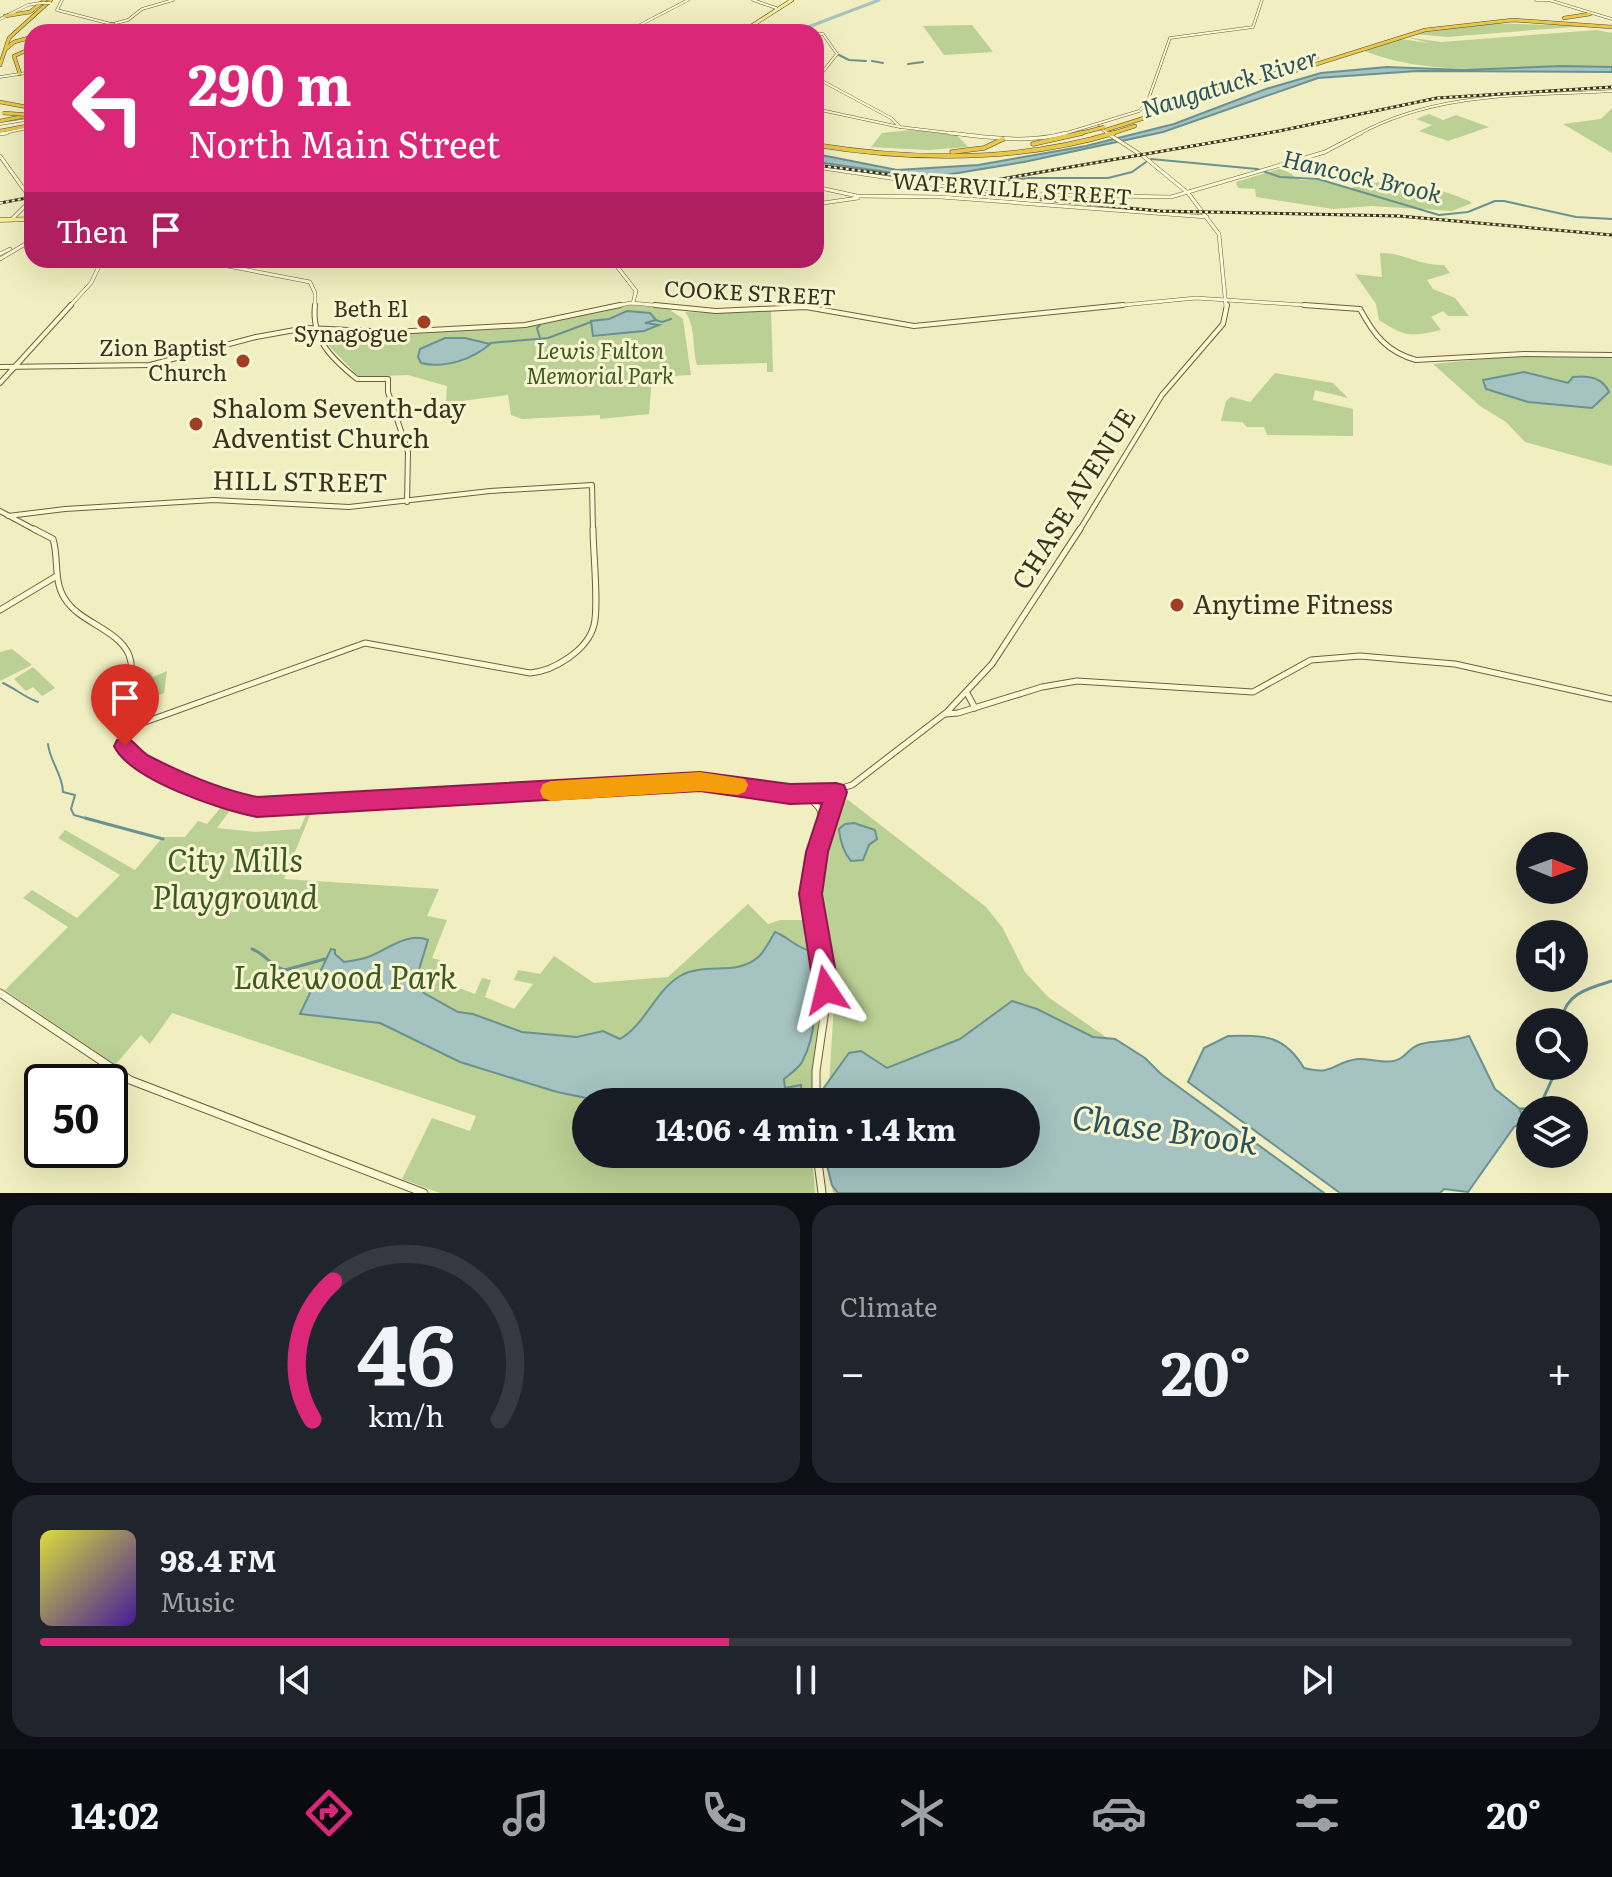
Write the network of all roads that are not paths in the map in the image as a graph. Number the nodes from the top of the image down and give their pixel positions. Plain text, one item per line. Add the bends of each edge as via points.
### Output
1 (45, 0) edge
2 (173, 0) edge
3 (688, 0) edge
4 (753, 0) edge
5 (792, 0) edge
6 (1262, 0) edge
7 (1536, 0) edge
8 (1549, 0) edge
9 (53, 1) edge
10 (62, 1) edge
11 (27, 2) edge
12 (776, 8) junction
13 (1590, 14) junction
14 (5, 16) junction
15 (1502, 18) junction
16 (0, 19) edge
17 (26, 24) edge
18 (113, 24) joint
19 (636, 24) edge
20 (753, 24) edge
21 (1612, 25) edge
22 (24, 26) edge
23 (824, 36) edge
24 (24, 40) edge
25 (0, 41) edge
26 (24, 52) edge
27 (0, 64) edge
28 (824, 69) edge
29 (19, 72) junction
30 (24, 72) edge
31 (9, 76) joint
32 (0, 77) edge
33 (1252, 78) junction
34 (824, 82) edge
35 (1612, 91) edge
36 (1147, 103) junction
37 (2, 104) edge
38 (824, 111) edge
39 (24, 114) edge
40 (24, 118) edge
41 (24, 118) edge
42 (24, 118) edge
43 (24, 120) edge
44 (20, 121) joint
45 (0, 122) edge
46 (900, 127) junction
47 (1104, 130) junction
48 (1003, 139) junction
49 (824, 145) edge
50 (824, 145) edge
51 (884, 152) junction
52 (1008, 152) junction
53 (0, 156) edge
54 (824, 168) edge
55 (824, 189) edge
56 (24, 192) edge
57 (1188, 193) junction
58 (853, 197) junction
59 (824, 202) edge
60 (24, 207) edge
61 (1208, 217) junction
62 (12, 219) junction
63 (24, 219) edge
64 (0, 220) edge
65 (24, 243) edge
66 (0, 256) edge
67 (98, 268) edge
68 (241, 268) edge
69 (618, 268) edge
70 (1227, 300) junction
71 (633, 303) junction
72 (314, 328) junction
73 (1612, 355) edge
74 (16, 366) junction
75 (0, 367) edge
76 (0, 383) edge
77 (407, 502) junction
78 (0, 511) edge
79 (37, 512) junction
80 (8, 516) junction
81 (23, 525) junction
82 (55, 577) junction
83 (0, 610) edge
84 (967, 693) junction
85 (1612, 699) edge
86 (975, 708) junction
87 (944, 714) junction
88 (120, 731) junction
89 (836, 792) junction
90 (804, 795) junction
91 (824, 826) junction
92 (0, 993) edge
93 (816, 1088) edge
94 (819, 1168) edge
95 (424, 1193) edge
96 (822, 1193) edge

1 - 14 highway via 30,12
1 - 25 highway
2 - 18 main road
3 - 19 main road
4 - 12 main road
5 - 12 main road
6 - 36 main road via 1253,27 1172,36
7 - 8 main road
8 - 13 main road
9 - 10 main road
9 - 11 main road, bridge
9 - 17 highway
10 - 18 main road via 57,10
11 - 14 main road
12 - 20 main road
13 - 15 highway
13 - 21 main road
14 - 16 main road
15 - 21 highway
15 - 33 highway via 1417,28
21 - 47 highway via 1513,20 1425,30
22 - 27 highway via 7,40
23 - 28 main road via 836,52
24 - 27 highway via 8,45
26 - 29 highway via 14,56
29 - 30 main road
29 - 31 highway
31 - 32 main road
33 - 36 highway
33 - 47 highway
34 - 46 main road
35 - 57 main road via 1456,100 1389,117 1326,152
36 - 47 main road
37 - 39 highway
38 - 46 main road
40 - 45 highway
41 - 45 highway
42 - 45 highway, bridge
43 - 44 highway
44 - 45 main road
46 - 48 main road
47 - 48 main road via 1038,140
47 - 51 highway via 1005,149
47 - 52 highway
47 - 52 highway
47 - 57 main road
48 - 51 highway via 953,152
49 - 52 highway via 917,157
50 - 51 highway
53 - 56 main road
54 - 57 main road via 1012,195
55 - 58 main road, WATERVILLE STREET
57 - 61 main road
58 - 59 main road
58 - 61 main road, WATERVILLE STREET via 945,197
60 - 62 main road
61 - 70 main road via 1221,238
62 - 63 main road
62 - 64 main road
65 - 66 main road
67 - 74 main road via 91,283
68 - 72 main road via 308,280 318,295
69 - 71 main road via 636,291
70 - 71 main road, COOKE STREET via 1178,299 917,326 806,307 711,311
70 - 73 main road, COOKE STREET via 1360,309 1377,341 1423,362 1537,353
70 - 84 main road, CHASE AVENUE via 1220,330 1162,395 1015,632
71 - 72 main road, COOKE STREET via 525,325 397,332
72 - 74 main road, COOKE STREET via 262,335 152,365
72 - 77 main road via 356,379 388,379 408,452
74 - 75 main road, COOKE STREET
74 - 76 main road
77 - 79 main road, HILL STREET via 329,507 214,500
77 - 88 main road, HILL STREET via 592,485 594,625 583,642 550,669 526,673 365,643
78 - 80 main road
79 - 80 main road, HILL STREET
79 - 81 main road
80 - 81 main road
81 - 82 main road via 53,539
82 - 83 main road
82 - 88 main road via 68,605 130,655
84 - 86 main road
84 - 87 main road, CHASE AVENUE
85 - 86 main road via 1439,662 1368,656 1312,660 1253,692 1077,681
86 - 87 main road
87 - 89 main road, CHASE AVENUE
88 - 90 main road via 137,761 221,800 252,807 700,781
89 - 90 main road
89 - 91 main road
90 - 91 main road via 819,806
91 - 93 main road via 810,899 827,996
92 - 95 main road via 130,1080
94 - 96 main road

